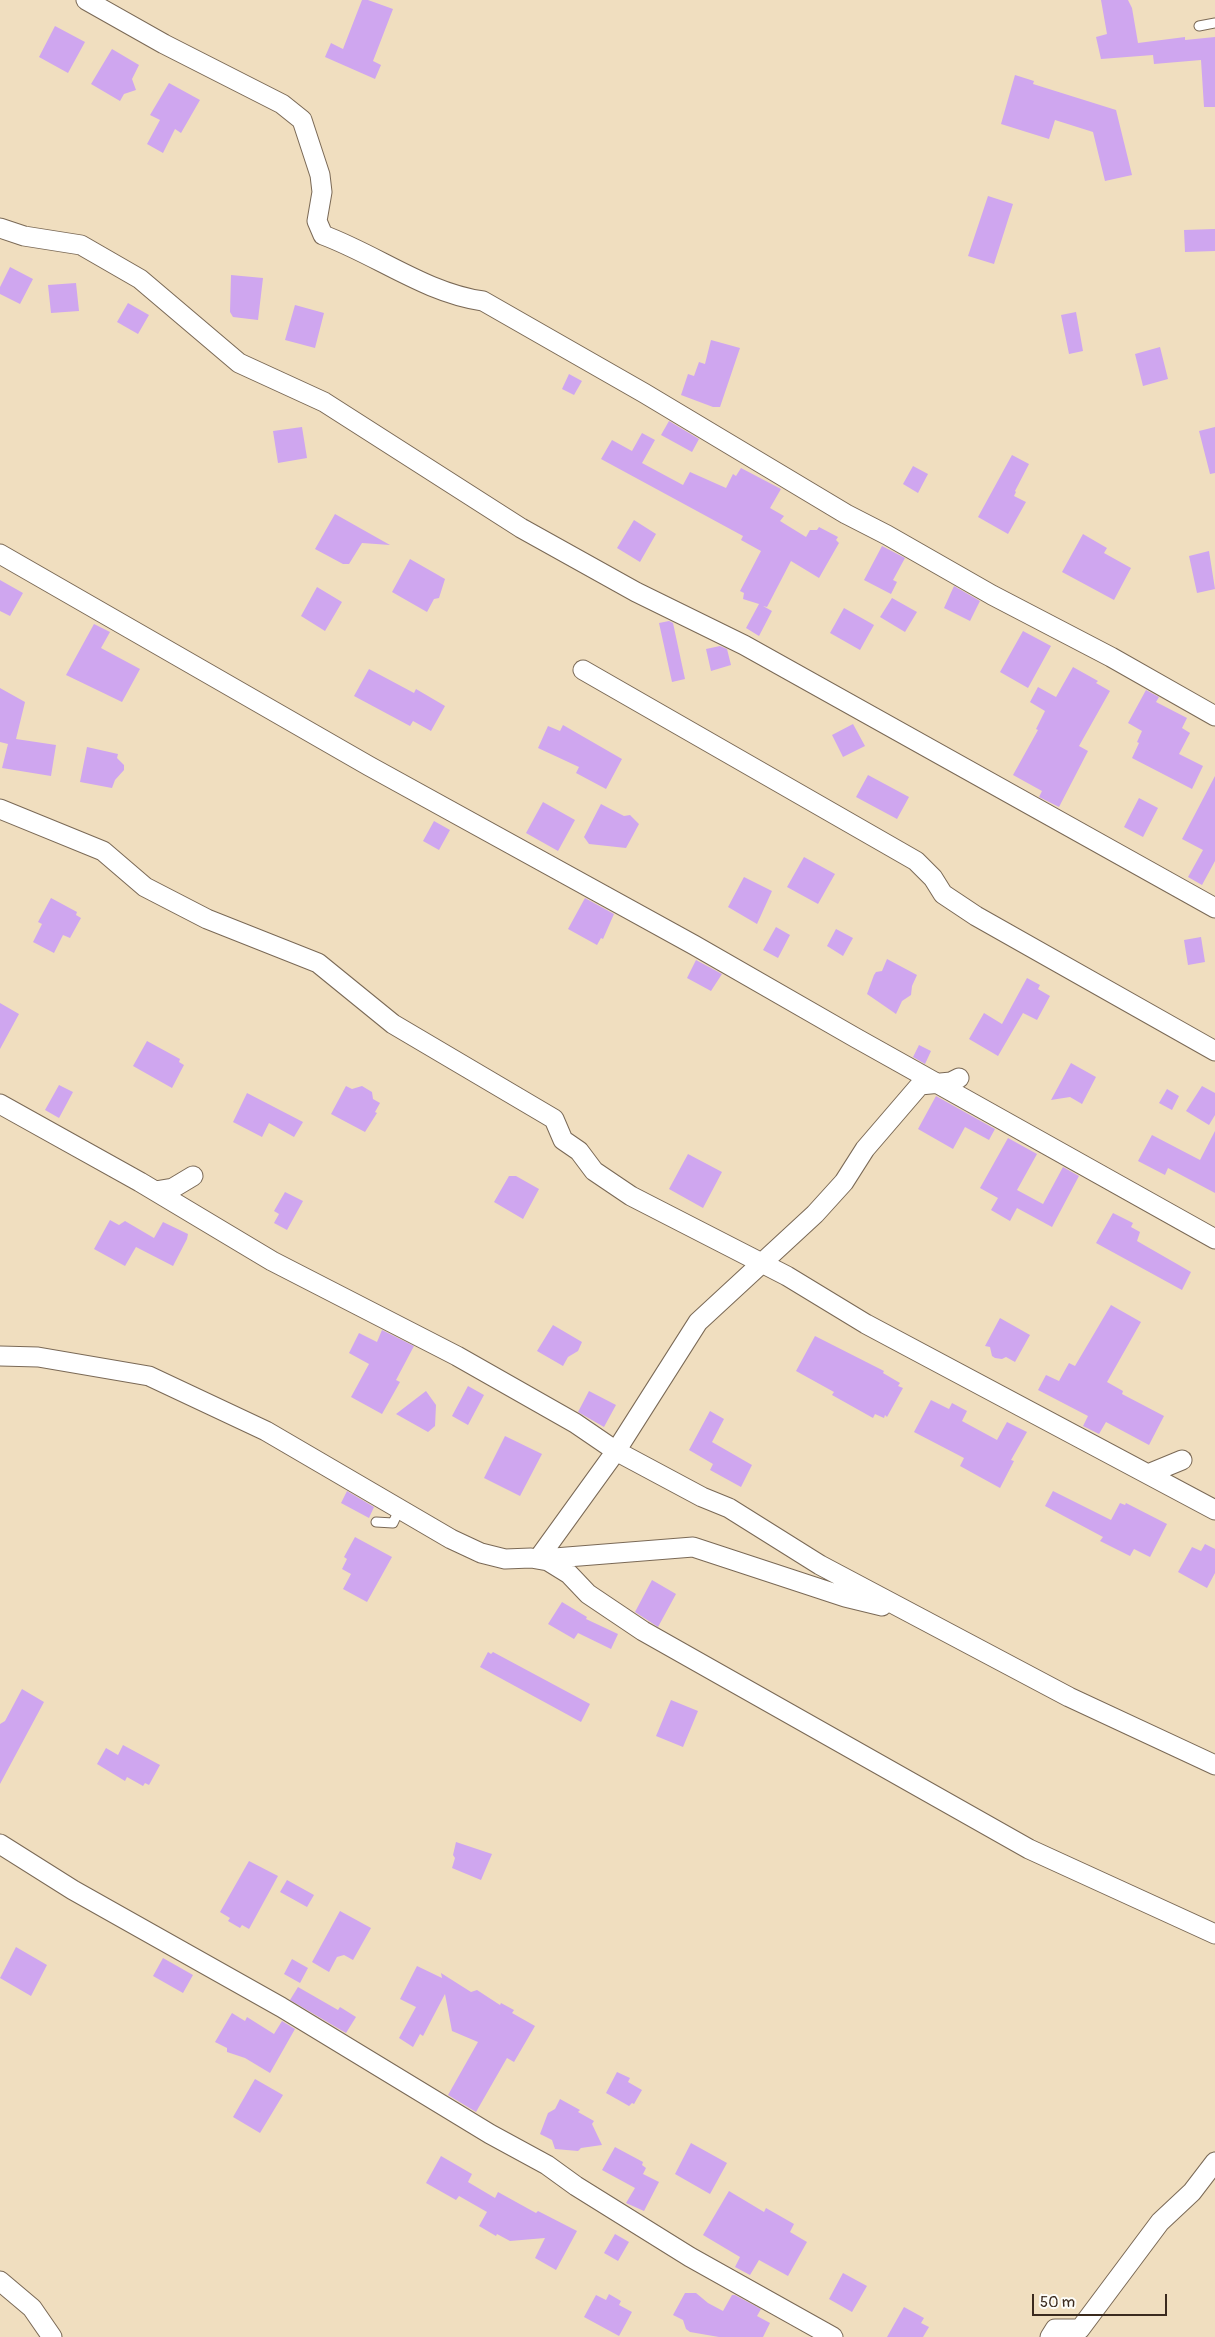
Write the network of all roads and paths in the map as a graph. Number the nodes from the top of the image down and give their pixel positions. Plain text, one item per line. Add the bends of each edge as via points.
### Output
1 (86, 0) edge
2 (1215, 23) edge
3 (1199, 26) dead end
4 (0, 228) edge
5 (0, 554) edge
6 (583, 670) dead end
7 (1215, 716) edge
8 (0, 809) edge
9 (1213, 906) edge
10 (1215, 1051) edge
11 (959, 1078) dead end
12 (935, 1082) junction
13 (0, 1104) edge
14 (193, 1176) dead end
15 (155, 1191) junction
16 (1215, 1239) edge
17 (760, 1262) junction
18 (0, 1356) edge
19 (616, 1451) junction
20 (1182, 1460) dead end
21 (1148, 1474) junction
22 (399, 1510) junction
23 (1215, 1510) edge
24 (376, 1522) dead end
25 (538, 1559) junction
26 (907, 1612) junction
27 (1215, 1765) edge
28 (0, 1844) edge
29 (1215, 1934) edge
30 (1215, 2162) edge
31 (0, 2281) edge
32 (52, 2337) edge
33 (833, 2337) edge
34 (1050, 2337) edge

1 - 7 street via 282,104 302,120 320,175 322,192 317,221 324,235 433,287 483,302 644,393 846,514
2 - 3 lane
4 - 9 street via 24,236 81,245 140,279 240,363 324,402 522,528 636,592 744,645
5 - 12 street via 369,766 694,944
6 - 10 street via 908,856 933,878 943,894 976,916
8 - 17 street via 103,851 145,888 207,919 318,963 393,1024 554,1120 563,1140 579,1151 594,1170 631,1196
11 - 12 street via 951,1082
12 - 16 street
12 - 17 street via 920,1085 906,1099 865,1148 844,1182 815,1214
13 - 15 street
14 - 15 street via 173,1188
15 - 19 street via 272,1261 457,1356 575,1423
17 - 19 street via 698,1322
17 - 21 street via 866,1324
18 - 22 street via 38,1357 149,1376 266,1431
19 - 25 street
19 - 26 street via 729,1508 820,1565
20 - 21 street
21 - 23 street
22 - 24 lane via 393,1523
22 - 25 street via 481,1553 505,1559
25 - 26 street via 694,1547 845,1597
25 - 29 street via 548,1561 569,1574 588,1594 643,1631 1029,1848
26 - 27 street via 1069,1697
28 - 33 street via 73,1890 281,2007 547,2166 690,2257
30 - 34 street via 1192,2192 1160,2222 1080,2329 1055,2330
31 - 32 street via 32,2308

